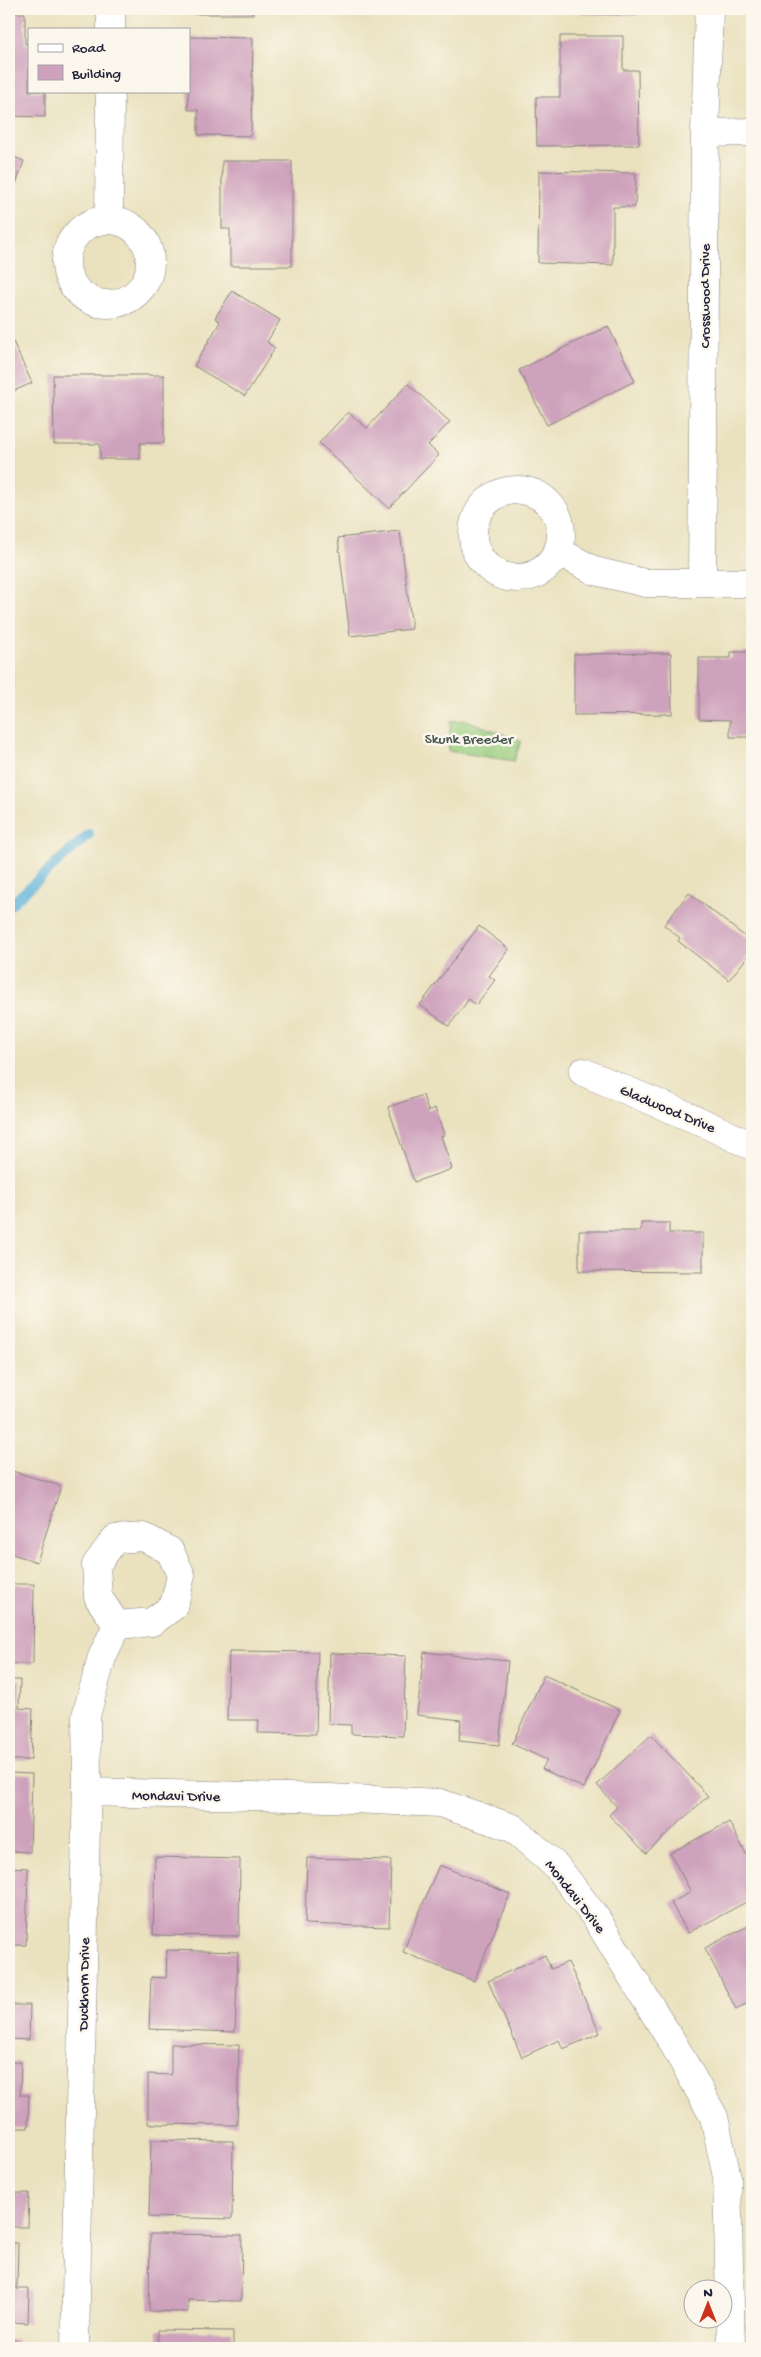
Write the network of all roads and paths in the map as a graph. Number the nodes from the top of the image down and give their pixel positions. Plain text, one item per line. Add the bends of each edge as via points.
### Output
1 (111, 9) edge
2 (709, 9) edge
3 (111, 28) edge
4 (110, 92) edge
5 (752, 132) edge
6 (705, 133) junction
7 (109, 219) dead end
8 (558, 551) dead end
9 (702, 582) junction
10 (752, 583) edge
11 (583, 1072) dead end
12 (752, 1146) edge
13 (117, 1624) dead end
14 (86, 1792) junction
15 (75, 2348) edge
16 (731, 2348) edge

1 - 3 street
2 - 6 street, Crosswood Drive
4 - 7 street
5 - 6 street
6 - 9 street, Crosswood Drive
8 - 9 street via 596,571 645,583
9 - 10 street
11 - 12 street, Gladwood Drive
13 - 14 street, Duckhorn Drive via 102,1657 86,1716
14 - 15 street, Duckhorn Drive
14 - 16 street, Mondavi Drive via 440,1803 513,1828 557,1867 596,1918 714,2117 726,2177

